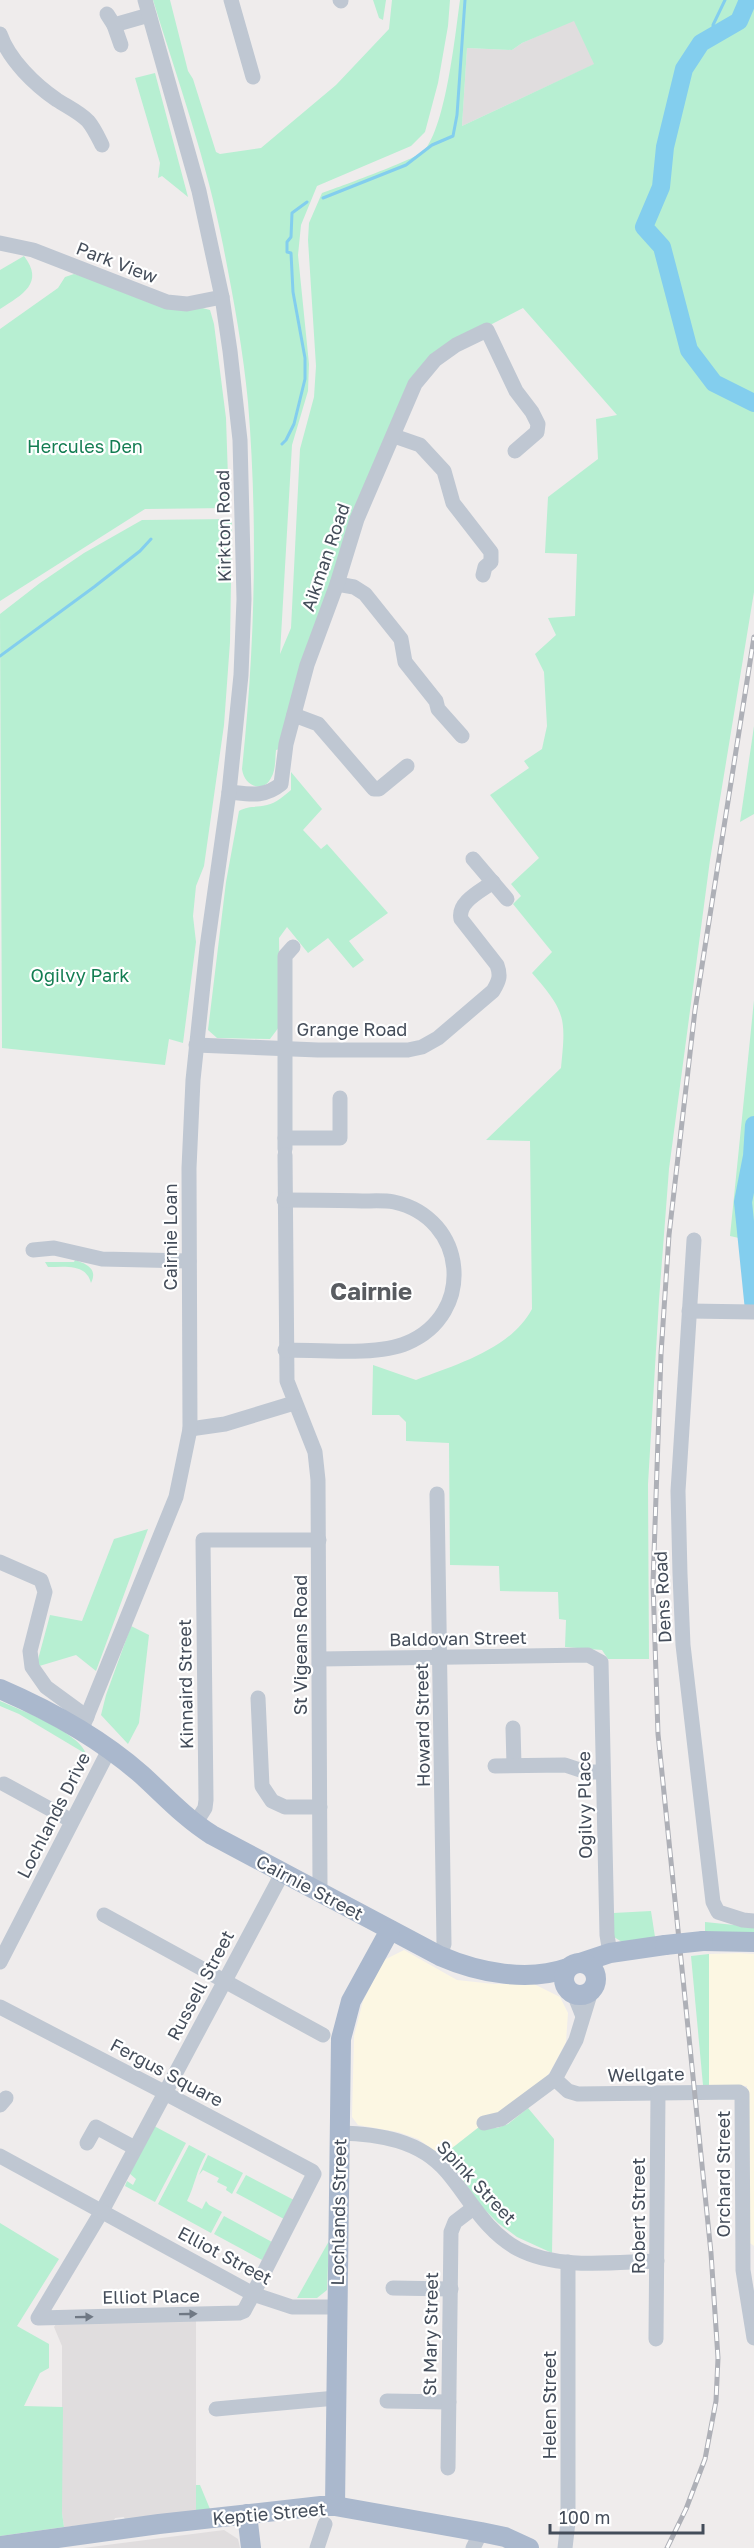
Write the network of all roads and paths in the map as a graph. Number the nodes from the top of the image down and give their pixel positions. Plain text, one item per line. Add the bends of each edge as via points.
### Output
1 (145, 0) edge
2 (231, 0) edge
3 (149, 15) junction
4 (0, 34) edge
5 (120, 45) dead end
6 (253, 77) dead end
7 (102, 145) dead end
8 (0, 243) edge
9 (222, 297) junction
10 (394, 436) junction
11 (515, 450) dead end
12 (483, 575) dead end
13 (336, 584) junction
14 (294, 715) junction
15 (462, 736) dead end
16 (407, 766) dead end
17 (230, 792) junction
18 (473, 859) dead end
19 (493, 882) junction
20 (507, 899) dead end
21 (292, 946) dead end
22 (196, 1045) junction
23 (286, 1048) junction
24 (340, 1098) dead end
25 (285, 1147) junction
26 (284, 1200) junction
27 (694, 1240) dead end
28 (33, 1250) dead end
29 (189, 1261) junction
30 (689, 1311) junction
31 (754, 1312) edge
32 (285, 1350) junction
33 (294, 1403) junction
34 (190, 1429) junction
35 (437, 1494) dead end
36 (319, 1540) junction
37 (0, 1562) edge
38 (47, 1565) dead end
39 (41, 1580) junction
40 (597, 1658) joint
41 (320, 1659) junction
42 (440, 1659) junction
43 (0, 1689) edge
44 (258, 1698) dead end
45 (84, 1724) junction
46 (513, 1728) dead end
47 (109, 1750) junction
48 (514, 1765) junction
49 (495, 1766) dead end
50 (603, 1772) junction
51 (4, 1784) dead end
52 (320, 1807) junction
53 (72, 1821) junction
54 (195, 1824) junction
55 (283, 1872) junction
56 (318, 1890) junction
57 (104, 1915) dead end
58 (754, 1921) edge
59 (390, 1930) junction
60 (754, 1942) edge
61 (619, 1952) junction
62 (440, 1956) junction
63 (0, 1962) edge
64 (574, 1966) junction
65 (534, 1975) junction
66 (225, 1981) junction
67 (582, 1988) junction
68 (0, 2007) edge
69 (323, 2035) dead end
70 (555, 2079) junction
71 (165, 2093) junction
72 (658, 2093) junction
73 (742, 2094) joint
74 (484, 2122) dead end
75 (339, 2133) junction
76 (87, 2143) dead end
77 (135, 2148) junction
78 (0, 2156) edge
79 (472, 2209) junction
80 (102, 2211) junction
81 (748, 2254) edge
82 (657, 2261) junction
83 (568, 2262) junction
84 (393, 2288) dead end
85 (451, 2289) junction
86 (254, 2294) junction
87 (337, 2307) junction
88 (656, 2338) dead end
89 (754, 2338) edge
90 (336, 2398) junction
91 (387, 2401) dead end
92 (449, 2402) junction
93 (216, 2409) dead end
94 (448, 2468) dead end
95 (335, 2506) junction
96 (247, 2514) junction
97 (325, 2524) dead end
98 (477, 2540) edge
99 (3, 2546) edge
100 (251, 2548) edge
101 (317, 2548) edge
102 (529, 2548) edge
103 (566, 2548) edge

1 - 3 street, Kirkton Road
2 - 6 street
3 - 5 street via 111,19
3 - 9 street, Kirkton Road via 199,191
4 - 7 street via 27,74 89,122
8 - 9 street, Park View via 33,250 166,302 186,304
9 - 17 street, Kirkton Road via 240,440 242,514 241,675
10 - 11 street, Aikman Road via 415,384 435,360 487,330 516,391 538,424 537,432
10 - 12 street via 420,445 444,471 453,503 491,552 491,562
10 - 13 street, Aikman Road via 357,519
13 - 14 street, Aikman Road
13 - 15 street via 354,587 365,594 401,639 405,662
14 - 16 street via 318,724 374,789
14 - 17 street, Aikman Road via 281,784 271,792 256,795
17 - 22 street, Kirkton Road
18 - 19 street
19 - 20 street
19 - 23 street, Grange Road via 454,909 500,974 493,991 438,1038 408,1050
21 - 23 street via 285,956
22 - 23 street, Grange Road
22 - 29 street, Cairnie Loan via 189,1168
23 - 25 street
24 - 25 street via 339,1138
25 - 26 street
26 - 32 street
26 - 32 street via 393,1202 413,1209 434,1223 447,1240 455,1275 451,1299 440,1319 407,1343 386,1349
27 - 30 street, Dens Road
28 - 29 street via 54,1248 102,1259
29 - 34 street, Cairnie Loan
30 - 31 street
30 - 58 street, Dens Road via 678,1491 683,1645 713,1902 717,1912
32 - 33 street via 286,1381
33 - 34 street via 225,1424
33 - 36 street, St Vigeans Road via 315,1452
34 - 45 street, Cairnie Loan via 176,1497
35 - 42 street, Howard Street
36 - 41 street, St Vigeans Road
36 - 54 street, Kinnaird Street via 202,1540 206,1800
37 - 39 street
38 - 39 street
39 - 45 street via 45,1592 30,1651 32,1667 46,1687
40 - 42 street, Baldovan Street via 588,1655
40 - 50 street, Ogilvy Place via 601,1662
41 - 42 street, Baldovan Street
41 - 52 street, St Vigeans Road
42 - 62 street, Howard Street via 444,1944
43 - 45 main road, Cairnie Street
44 - 52 street via 262,1786 272,1801 285,1807
45 - 47 main road, Cairnie Street
46 - 48 street
47 - 53 street, Lochlands Drive
47 - 54 main road, Cairnie Street
48 - 49 street
48 - 50 street via 566,1765 586,1772
50 - 61 street, Ogilvy Place via 607,1935
51 - 53 street
52 - 56 street, St Vigeans Road
53 - 63 street, Lochlands Drive
54 - 55 main road, Cairnie Street
55 - 56 main road, Cairnie Street
55 - 66 street, Russell Street
56 - 59 main road, Cairnie Street
57 - 66 street
59 - 62 main road, Cairnie Street
59 - 75 main road, Lochlands Street via 343,2022
60 - 61 main road, Cairnie Street, bridge via 703,1941
61 - 64 main road, Cairnie Street
61 - 67 main road
62 - 65 main road, Cairnie Street via 481,1969
64 - 65 main road, Cairnie Street
64 - 67 main road via 564,1976
64 - 67 main road via 589,1966
65 - 67 main road, Cairnie Street
66 - 69 street
66 - 71 street, Russell Street
67 - 70 street via 576,2040
68 - 71 street, Fergus Square
70 - 72 street, Wellgate via 578,2094
70 - 74 street via 501,2119
71 - 77 street, Russell Street
71 - 86 street, Fergus Square via 314,2174
72 - 73 street, Wellgate
72 - 82 street, Robert Street
73 - 81 street, Orchard Street
75 - 79 street, Spink Street via 379,2134 418,2149 448,2173
75 - 87 main road, Lochlands Street
76 - 77 street via 96,2127
77 - 80 street, Russell Street
78 - 80 street, Elliot Street
79 - 83 street, Spink Street via 518,2249
79 - 85 street, St Mary Street via 455,2222 451,2232
80 - 86 street, Elliot Street
80 -> 86 street, Elliot Place via 38,2318 239,2313
81 - 89 street, Orchard Street
82 - 83 street, Spink Street
82 - 88 street, Robert Street
83 - 103 street, Helen Street
84 - 85 street
85 - 92 street, St Mary Street
86 - 87 street, Elliot Street via 292,2307
87 - 90 main road, Lochlands Street
90 - 93 street
90 - 95 main road, Lochlands Street
91 - 92 street
92 - 94 street, St Mary Street
95 - 96 main road, Keptie Street
95 - 98 main road, Keptie Street
96 - 99 main road, Keptie Street
96 - 100 main road
97 - 101 street
98 - 102 main road, Keptie Street via 505,2537

